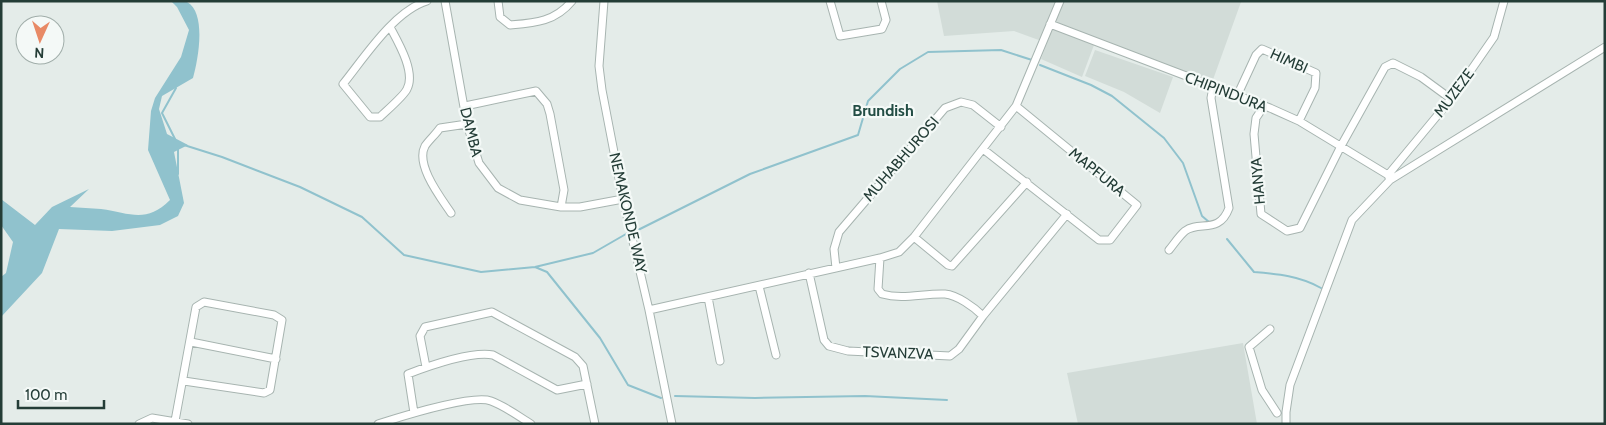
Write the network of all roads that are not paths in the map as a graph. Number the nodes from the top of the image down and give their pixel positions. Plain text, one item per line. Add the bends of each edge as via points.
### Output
1 (427, 1) edge
2 (445, 1) edge
3 (498, 1) edge
4 (572, 1) edge
5 (604, 1) edge
6 (830, 1) edge
7 (881, 1) edge
8 (1060, 1) edge
9 (1504, 1) edge
10 (1050, 24) junction
11 (390, 27) junction
12 (1605, 47) edge
13 (1213, 87) junction
14 (1237, 96) junction
15 (1451, 99) junction
16 (465, 106) junction
17 (1016, 106) junction
18 (1264, 106) junction
19 (1299, 121) junction
20 (468, 124) junction
21 (1001, 127) junction
22 (1341, 146) junction
23 (983, 149) junction
24 (1389, 178) junction
25 (1026, 182) junction
26 (623, 199) junction
27 (560, 207) junction
28 (451, 214) dead end
29 (1067, 214) junction
30 (914, 237) junction
31 (1169, 250) dead end
32 (880, 258) junction
33 (836, 268) junction
34 (809, 273) junction
35 (759, 286) junction
36 (708, 297) junction
37 (649, 310) junction
38 (982, 316) junction
39 (1270, 328) dead end
40 (191, 342) junction
41 (776, 355) dead end
42 (276, 359) junction
43 (720, 360) dead end
44 (426, 367) junction
45 (184, 381) junction
46 (587, 384) junction
47 (414, 413) junction
48 (1277, 413) dead end
49 (176, 421) junction
50 (139, 424) edge
51 (188, 424) edge
52 (378, 424) edge
53 (531, 424) edge
54 (595, 424) edge
55 (672, 424) edge
56 (1286, 424) edge

1 - 11 street via 417,4
2 - 16 street, DAMBA
3 - 4 street via 500,17 510,25 540,22 556,16
5 - 26 street, NEMAKONDE WAY via 599,66
6 - 7 street via 840,36 882,29 886,20
8 - 10 street
9 - 15 street, MUZEZE via 1494,37
10 - 13 street, CHIPINDURA
10 - 17 street
11 - 11 street via 404,53 409,75 407,89 380,117 370,117 343,84
12 - 24 street
13 - 14 street, CHIPINDURA
13 - 31 street via 1211,98 1229,208 1226,217 1216,225 1186,230
14 - 18 street, CHIPINDURA
14 - 19 street, HIMBI via 1262,49 1316,73 1315,88
15 - 22 street via 1421,77 1393,63 1385,67
15 - 24 street, MUZEZE
16 - 20 street, DAMBA
16 - 27 street via 536,91 547,104 550,114 564,190
17 - 21 street
17 - 29 street, MAPFURA via 1137,205 1110,240 1098,240
18 - 19 street, CHIPINDURA
18 - 22 street, HANYA via 1256,118 1254,134 1261,214 1287,231 1300,228
19 - 22 street, CHIPINDURA
20 - 27 street, DAMBA via 478,163 498,188 520,200
20 - 28 street via 440,128 425,147 422,158 430,181
21 - 23 street
21 - 33 street, MUHABHUROSI via 973,105 961,102 945,108 839,232 834,250
22 - 24 street, CHIPINDURA
23 - 25 street, MAPFURA
23 - 30 street
24 - 56 street via 1352,220 1290,385
25 - 29 street, MAPFURA
25 - 30 street via 952,266
26 - 27 street, DAMBA via 580,207
26 - 37 street, NEMAKONDE WAY
29 - 38 street, TSVANZVA
30 - 32 street via 899,252
32 - 33 street
32 - 38 street via 878,289 882,294 894,298 947,294 973,306
33 - 34 street
34 - 35 street
34 - 38 street, TSVANZVA via 824,340 829,346 848,351 950,356
35 - 36 street
35 - 41 street
36 - 37 street
36 - 43 street
37 - 55 street, NEMAKONDE WAY
39 - 48 street via 1249,347 1262,390
40 - 42 street
40 - 42 street via 196,307 204,302 274,314 282,320
40 - 45 street
42 - 45 street via 270,390 264,393
44 - 46 street via 482,354 493,356 557,390
44 - 46 street via 420,336 425,327 492,312 575,357 583,366
44 - 47 street via 408,374
45 - 49 street
46 - 54 street
47 - 52 street
47 - 53 street via 473,399 490,400
49 - 50 street via 152,418
49 - 51 street

